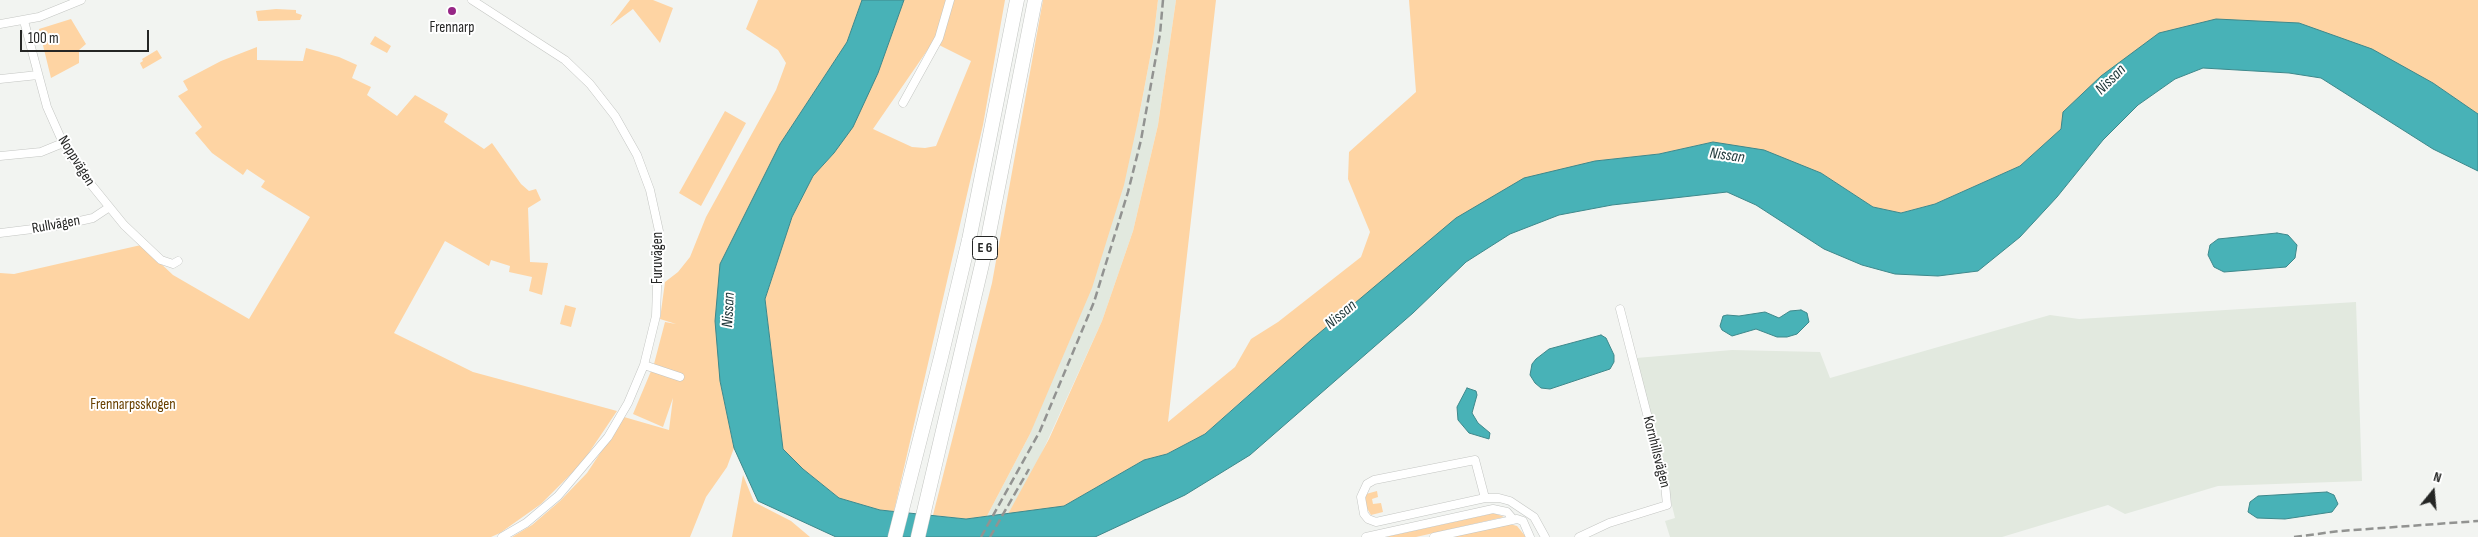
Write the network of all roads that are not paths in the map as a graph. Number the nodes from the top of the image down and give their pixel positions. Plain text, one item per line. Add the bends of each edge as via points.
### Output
1 (81, 0) edge
2 (472, 0) edge
3 (950, 0) edge
4 (1017, 0) edge
5 (1035, 0) edge
6 (24, 21) junction
7 (0, 24) edge
8 (38, 75) junction
9 (0, 80) edge
10 (903, 103) dead end
11 (63, 143) junction
12 (0, 156) edge
13 (108, 208) junction
14 (0, 233) edge
15 (178, 261) dead end
16 (1620, 309) dead end
17 (644, 365) junction
18 (680, 377) dead end
19 (1485, 498) junction
20 (1530, 514) junction
21 (1517, 520) junction
22 (502, 537) edge
23 (895, 537) edge
24 (918, 537) edge
25 (1366, 537) edge
26 (1434, 537) edge
27 (1530, 537) edge
28 (1545, 537) edge
29 (1578, 537) edge

1 - 6 street
2 - 17 street, Furuvägen via 565,60 590,84 615,116 637,154 650,190 659,231 656,316
3 - 10 street via 939,38
4 - 23 highway, E 6 via 969,240
5 - 24 highway, E 6 via 986,243
6 - 7 street
6 - 8 street, Noppvägen
8 - 9 street
8 - 11 street, Noppvägen via 47,107
11 - 12 street via 41,152
11 - 13 street, Noppvägen
13 - 14 street, Rullvägen via 93,218
13 - 15 street, Noppvägen via 161,260 173,264
16 - 29 street, Kornhillsvägen via 1665,484 1667,505 1609,523
17 - 18 street
17 - 22 street, Furuvägen via 628,403 608,437 583,468 558,496
19 - 19 street via 1376,522 1364,514 1361,498 1368,484 1374,480 1475,460
19 - 20 street via 1510,500
20 - 21 street
20 - 28 street
21 - 25 street via 1507,512 1493,509
21 - 26 street
21 - 27 street via 1524,521

